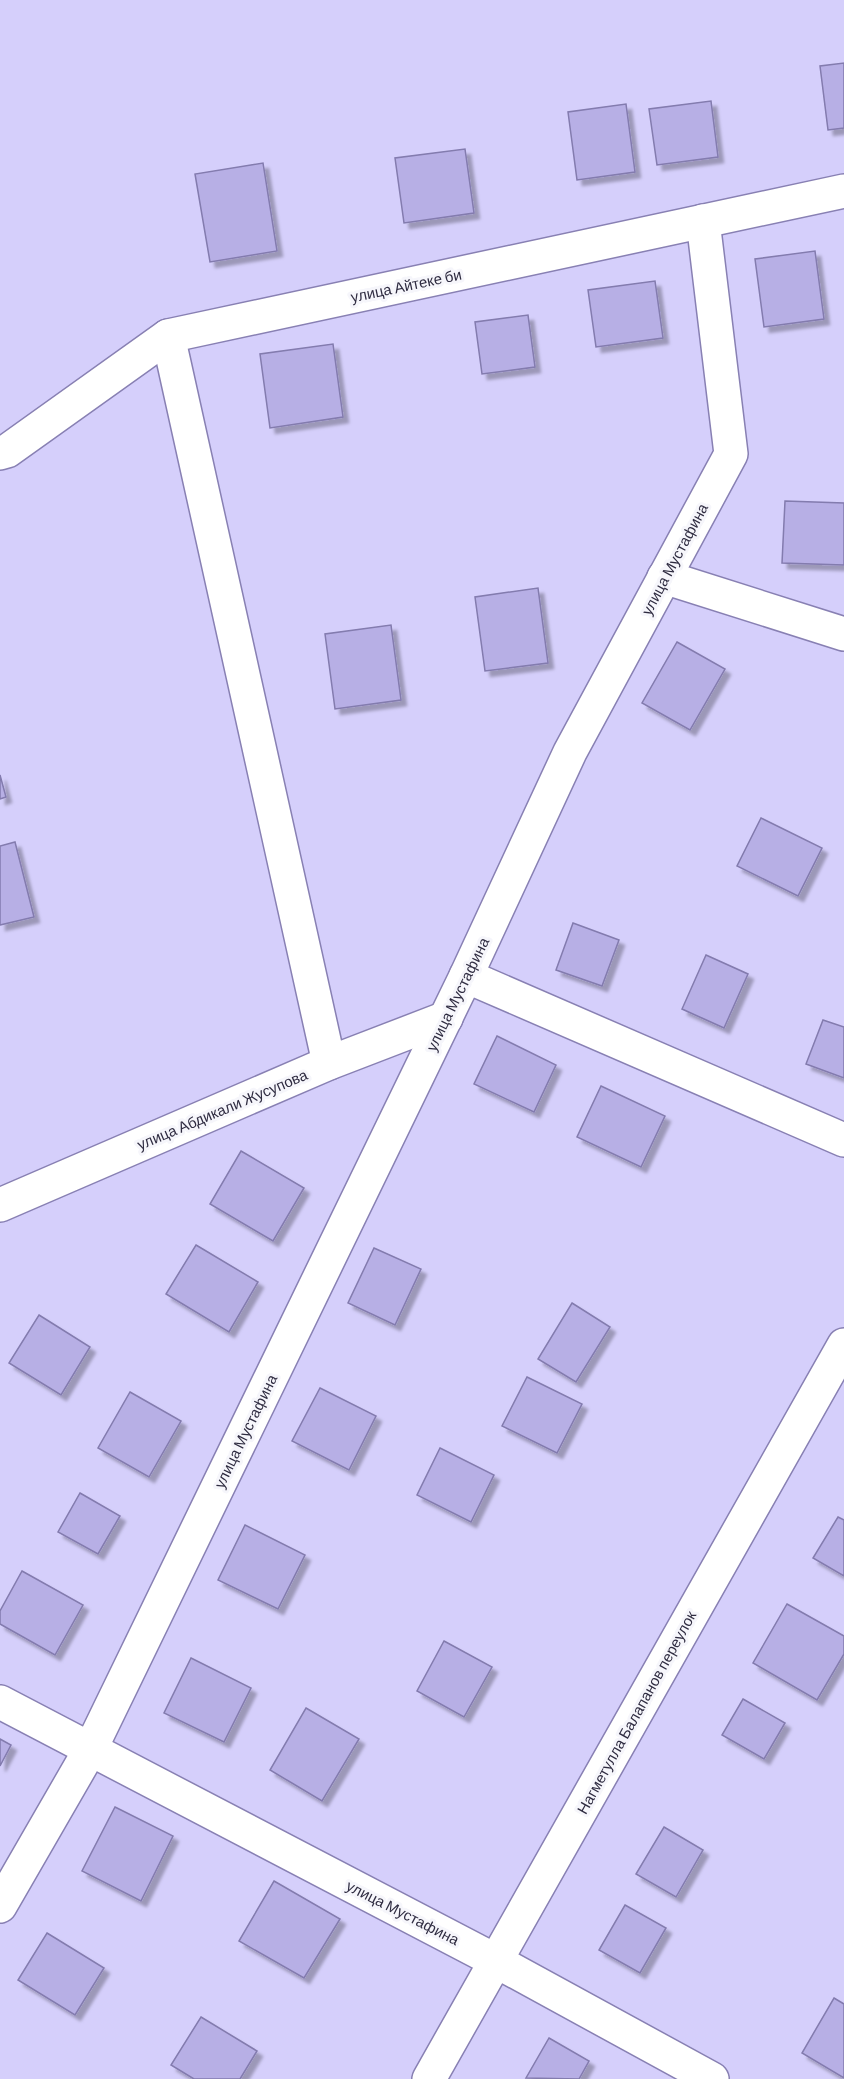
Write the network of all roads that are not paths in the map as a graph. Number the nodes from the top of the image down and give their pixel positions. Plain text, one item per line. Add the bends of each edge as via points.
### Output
1 (844, 191) edge
2 (703, 221) junction
3 (168, 336) junction
4 (0, 453) edge
5 (664, 577) junction
6 (844, 634) edge
7 (466, 976) junction
8 (446, 1018) junction
9 (329, 1063) junction
10 (844, 1140) edge
11 (0, 1205) edge
12 (844, 1345) edge
13 (0, 1701) edge
14 (90, 1750) junction
15 (0, 1906) edge
16 (496, 1961) junction
17 (429, 2079) edge
18 (712, 2079) edge

1 - 2 street, улица Айтеке би
2 - 3 street, улица Айтеке би
2 - 5 street, улица Мустафина via 731,454
3 - 4 street, улица Айтеке би
3 - 9 street
5 - 6 street
5 - 7 street, улица Мустафина via 570,752
7 - 8 street, улица Мустафина
7 - 10 street
8 - 9 street, улица Абдикали Жусупова
8 - 14 street, улица Мустафина
9 - 11 street, улица Абдикали Жусупова
12 - 16 street, Нагметулла Балапанов переулок
13 - 14 street, улица Мустафина
14 - 15 street, улица Мустафина
14 - 16 street, улица Мустафина
16 - 17 street, Нагметулла Балапанов переулок
16 - 18 street, улица Мустафина

